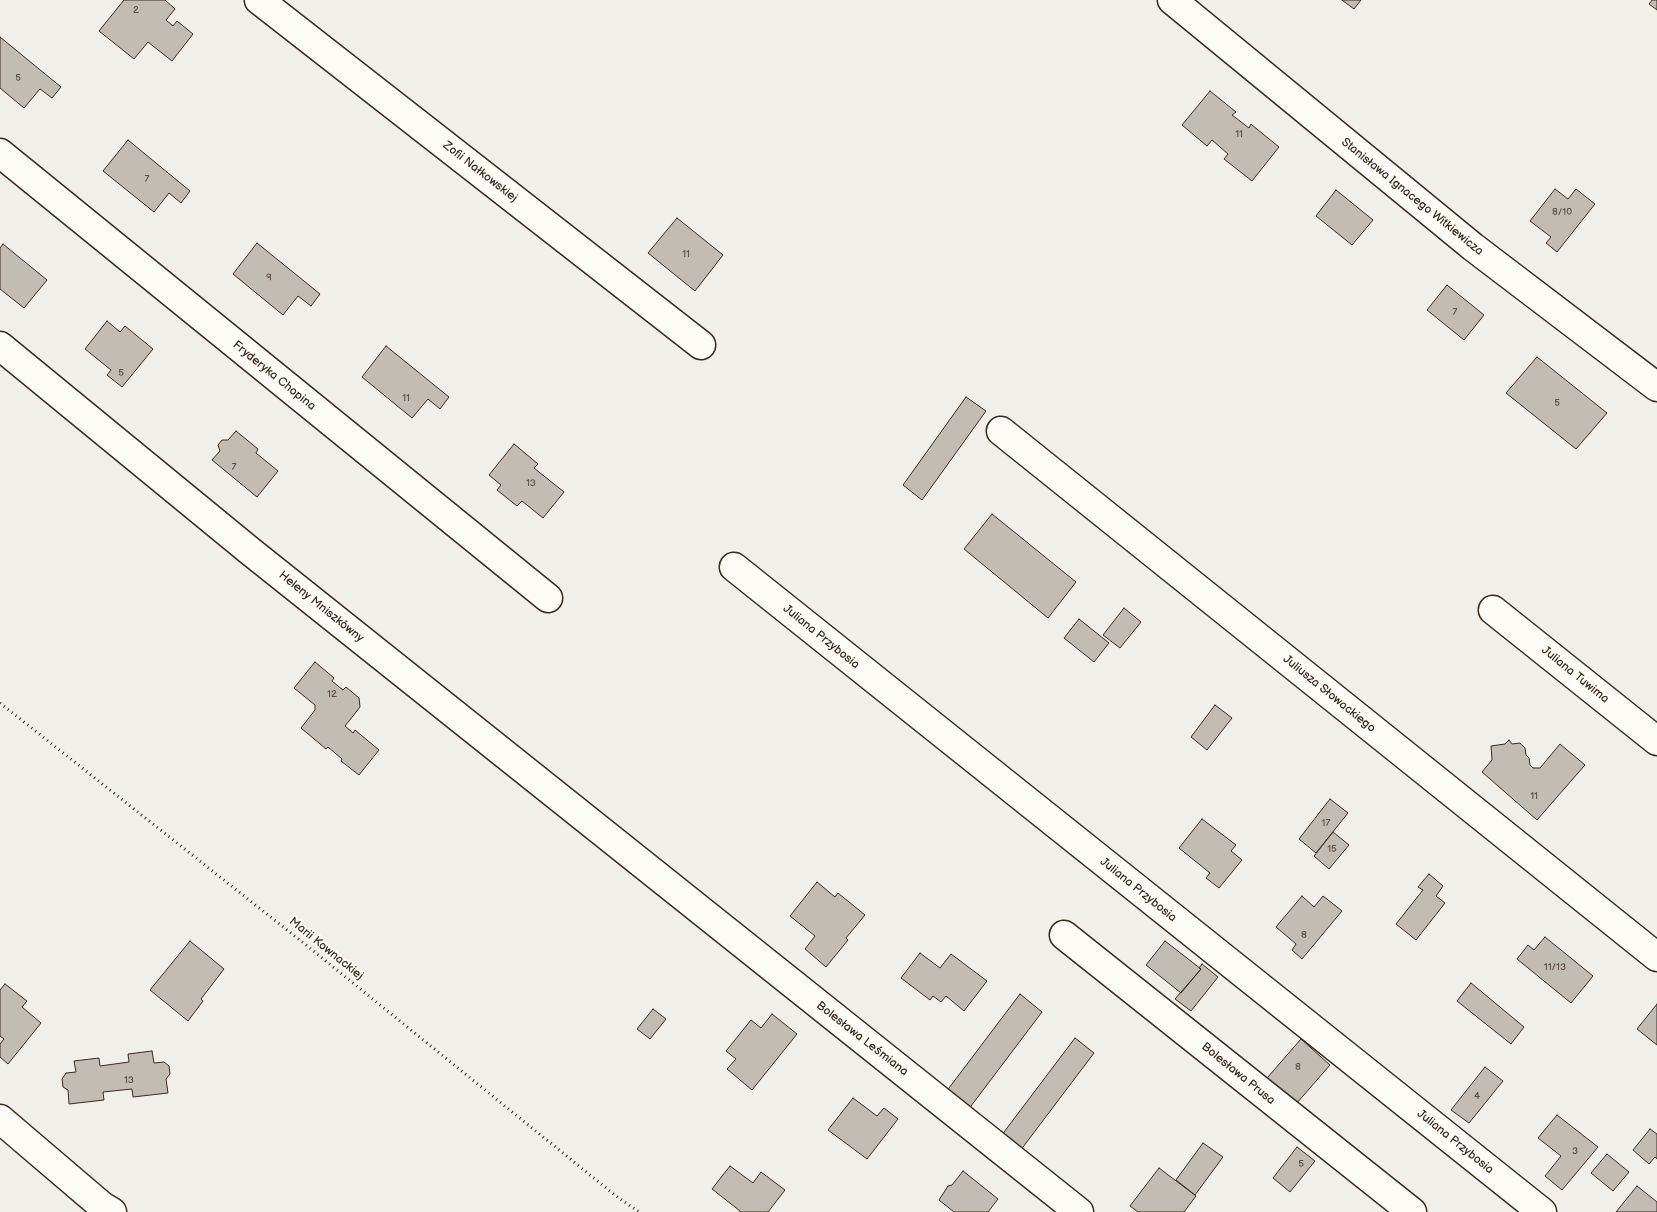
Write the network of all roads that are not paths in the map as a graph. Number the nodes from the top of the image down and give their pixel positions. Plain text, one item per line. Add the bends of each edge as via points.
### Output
1 (259, 0) edge
2 (1172, 0) edge
3 (0, 153) edge
4 (701, 345) dead end
5 (0, 346) edge
6 (1657, 387) edge
7 (1001, 431) dead end
8 (734, 568) dead end
9 (548, 598) dead end
10 (1493, 610) dead end
11 (1657, 741) edge
12 (644, 866) joint
13 (1064, 935) dead end
14 (1657, 957) edge
15 (0, 1119) edge
16 (112, 1212) edge
17 (1079, 1212) edge
18 (1412, 1212) edge
19 (1542, 1212) edge

1 - 4 street, Zofii Nałkowskiej
2 - 6 street, Stanisława Ignacego Witkiewicza via 1473,247
3 - 9 street, Fryderyka Chopina
5 - 12 street, Heleny Mniszkówny
7 - 14 street, Juliusza Słowackiego
8 - 19 street, Juliana Przybosia
10 - 11 street, Juliana Tuwima
12 - 17 street, Bolesława Leśmiana
13 - 18 street, Bolesława Prusa
15 - 16 street

